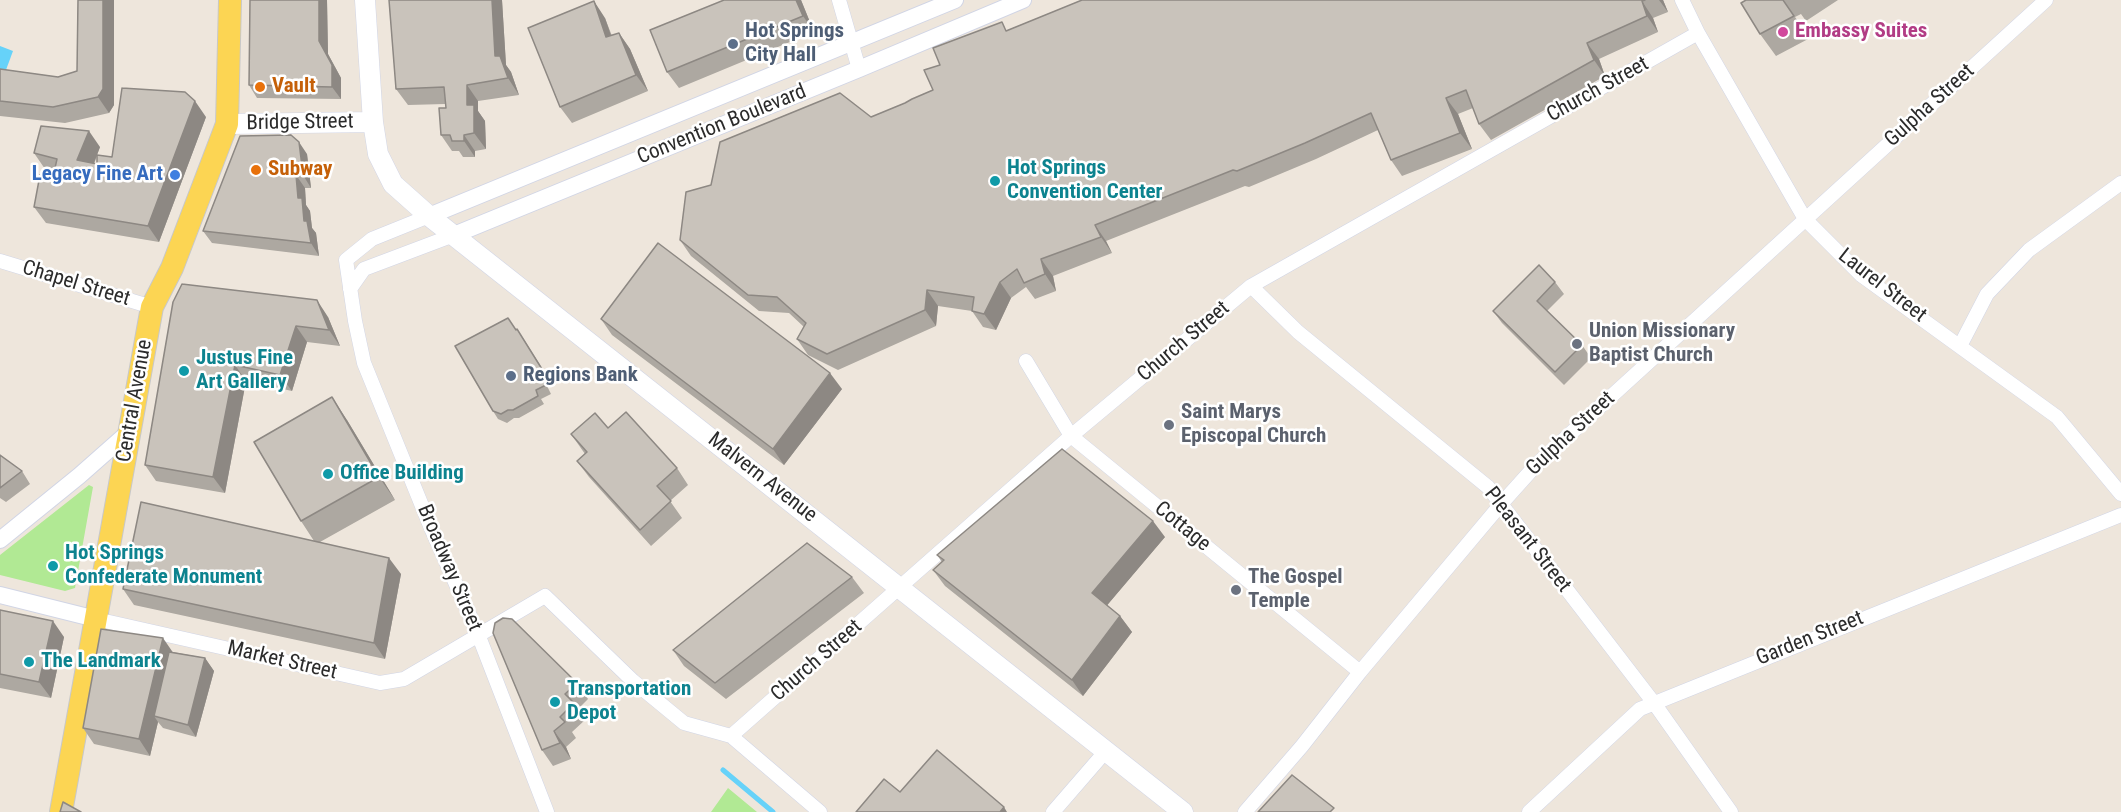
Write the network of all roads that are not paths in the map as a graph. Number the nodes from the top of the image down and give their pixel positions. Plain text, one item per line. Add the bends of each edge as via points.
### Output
1 (230, 0) edge
2 (365, 0) edge
3 (839, 0) edge
4 (955, 0) edge
5 (1023, 0) edge
6 (1682, 0) edge
7 (2046, 0) edge
8 (1698, 33) junction
9 (851, 42) junction
10 (859, 69) junction
11 (373, 122) junction
12 (227, 124) junction
13 (2121, 183) edge
14 (429, 216) junction
15 (1805, 219) junction
16 (454, 235) junction
17 (0, 261) edge
18 (1251, 286) junction
19 (350, 288) junction
20 (152, 307) junction
21 (1960, 346) junction
22 (1026, 362) dead end
23 (130, 430) junction
24 (1071, 436) junction
25 (2121, 494) edge
26 (1502, 503) junction
27 (2121, 514) edge
28 (0, 540) edge
29 (900, 588) junction
30 (0, 595) edge
31 (96, 619) junction
32 (478, 634) junction
33 (1360, 672) junction
34 (1654, 703) junction
35 (731, 736) junction
36 (1106, 752) junction
37 (61, 812) edge
38 (547, 812) edge
39 (820, 812) edge
40 (1053, 812) edge
41 (1183, 812) edge
42 (1245, 812) edge
43 (1529, 812) edge
44 (1731, 812) edge

1 - 12 main road, Central Avenue
2 - 11 main road, Malvern Avenue
3 - 9 street
4 - 9 street, Convention Boulevard
5 - 10 street, Convention Boulevard
6 - 8 street, Laurel Street
7 - 15 street, Gulpha Street
8 - 15 street, Laurel Street
8 - 18 street, Church Street
9 - 10 street
9 - 14 street, Convention Boulevard
10 - 16 street, Convention Boulevard
11 - 12 main road, Bridge Street
11 - 14 main road, Malvern Avenue via 378,154 393,184
12 - 20 main road, Central Avenue via 172,268
13 - 21 street via 2029,250 1987,294
14 - 16 main road, Malvern Avenue
14 - 19 street, Broadway Street via 372,239 346,260
15 - 21 street, Laurel Street via 1861,275
15 - 26 street, Gulpha Street via 1537,464
16 - 19 street via 364,269
16 - 29 main road, Malvern Avenue
17 - 20 street, Chapel Street
18 - 24 street, Church Street
18 - 26 street, Pleasant Street via 1298,332 1488,487
19 - 32 street, Broadway Street via 364,363
20 - 23 main road, Central Avenue
21 - 25 street, Laurel Street via 2057,417
22 - 24 street, Cottage
23 - 28 street
23 - 31 main road, Central Avenue
24 - 29 street, Church Street
24 - 33 street, Cottage
26 - 33 street, Gulpha Street
26 - 34 street, Pleasant Street
27 - 34 street, Garden Street
29 - 35 street, Church Street
29 - 36 main road, Malvern Avenue
30 - 31 street, Market Street
31 - 32 street, Market Street via 380,684 404,679
31 - 37 main road, Central Avenue
32 - 35 street, Market Street via 545,596 633,681 684,723
32 - 38 street, Broadway Street
33 - 42 street, Gulpha Street
34 - 43 street, Garden Street via 1640,709
34 - 44 street, Pleasant Street
35 - 39 street
36 - 40 street
36 - 41 main road, Malvern Avenue

